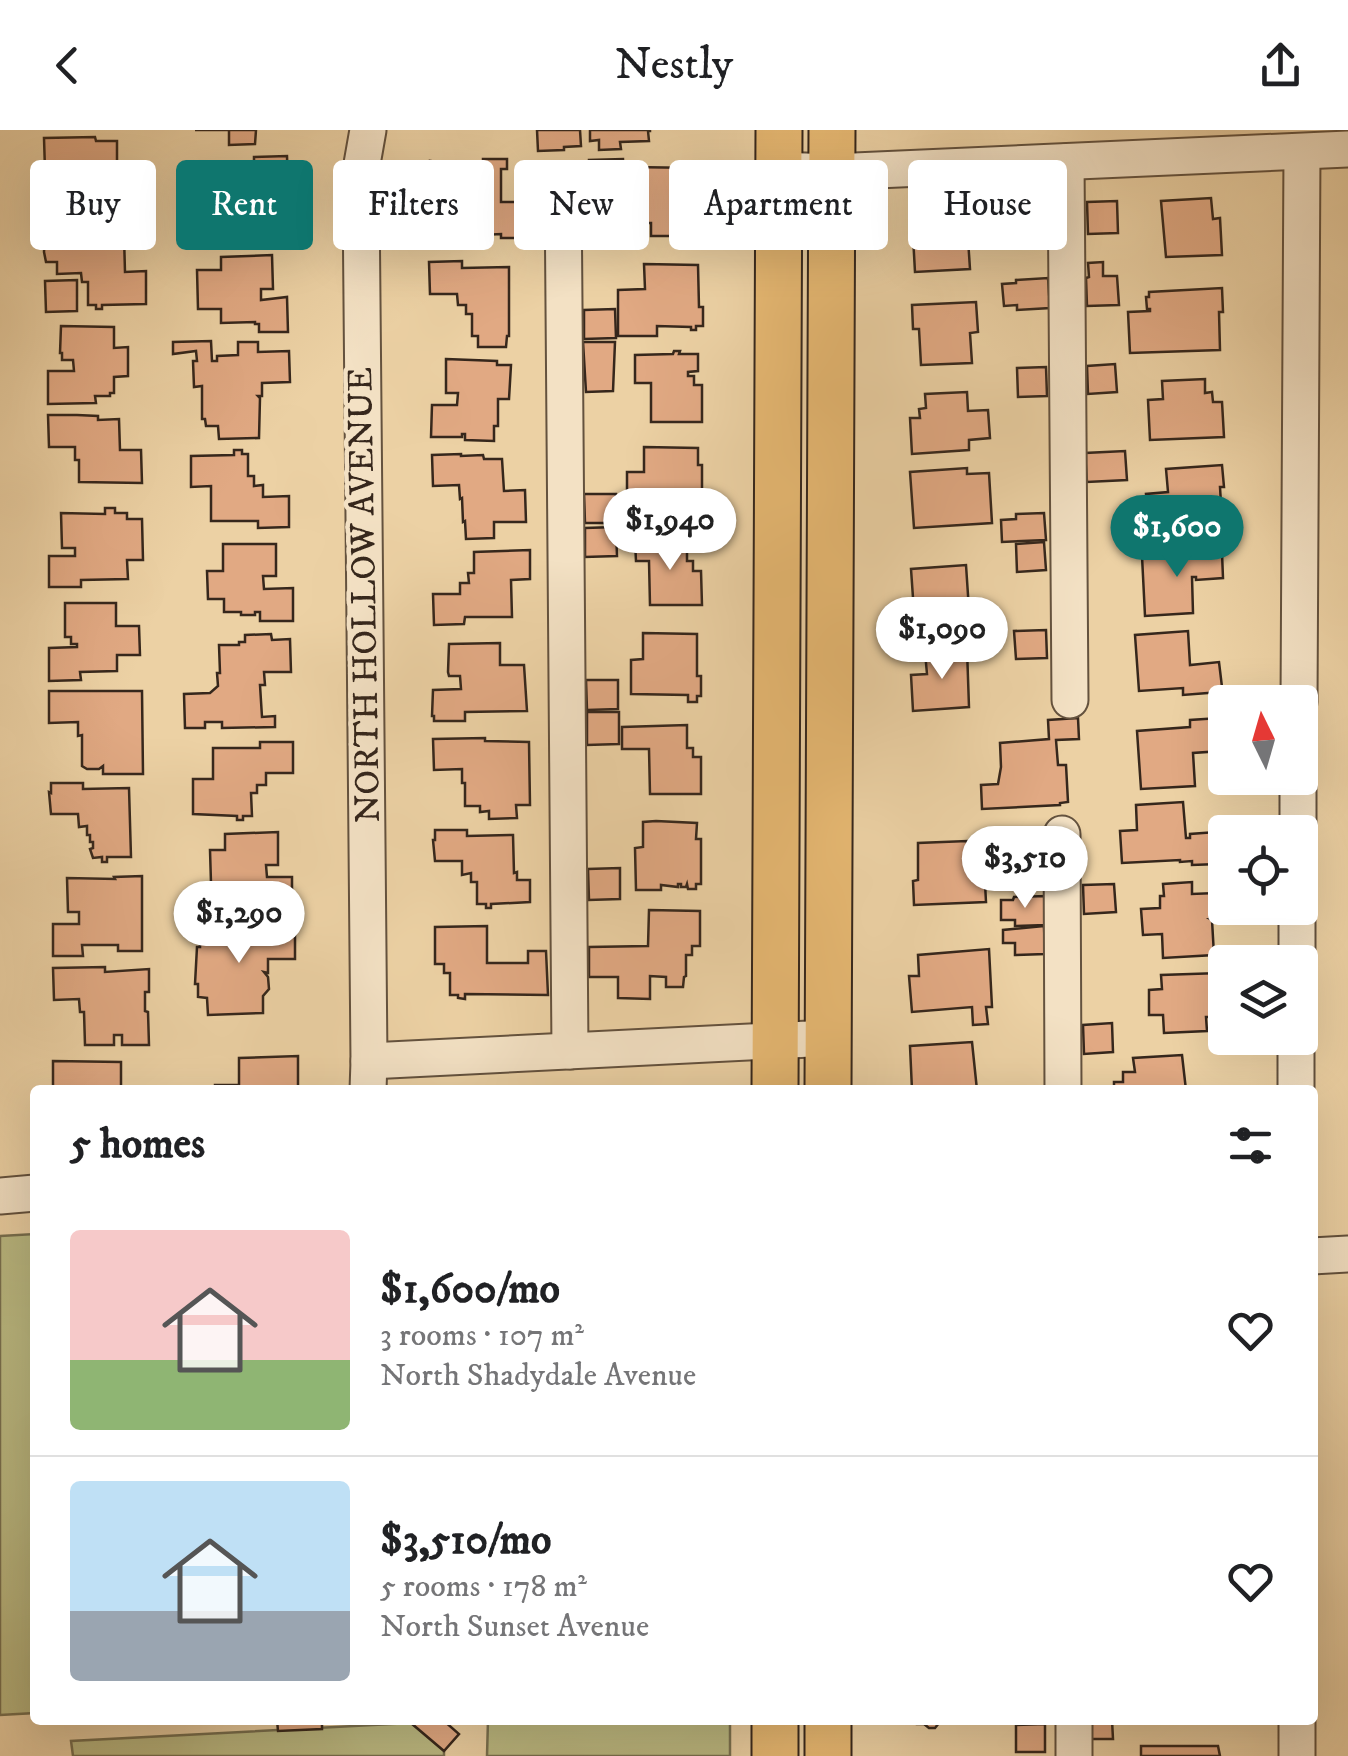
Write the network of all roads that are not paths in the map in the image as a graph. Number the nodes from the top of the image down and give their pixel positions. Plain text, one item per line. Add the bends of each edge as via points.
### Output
1 (368, 130) edge
2 (1348, 149) edge
3 (778, 150) edge
4 (832, 151) edge
5 (1302, 152) junction
6 (1023, 160) edge
7 (1067, 162) edge
8 (564, 250) edge
9 (1067, 250) edge
10 (1298, 685) edge
11 (1070, 700) dead end
12 (1062, 834) dead end
13 (830, 1038) junction
14 (775, 1040) junction
15 (570, 1050) junction
16 (1296, 1055) edge
17 (369, 1076) edge
18 (776, 1085) edge
19 (828, 1085) edge
20 (1063, 1085) edge
21 (1296, 1085) edge
22 (30, 1194) edge
23 (0, 1196) edge
24 (1348, 1254) edge
25 (1318, 1256) edge
26 (775, 1725) edge
27 (828, 1725) edge
28 (1074, 1725) edge
29 (1297, 1725) edge
30 (775, 1756) edge
31 (828, 1756) edge
32 (1074, 1756) edge
33 (1297, 1756) edge

1 - 17 street, NORTH HOLLOW AVENUE via 361,193
2 - 5 street
3 - 4 street
3 - 14 main road
4 - 6 street
4 - 13 main road
5 - 7 street
5 - 10 street
8 - 15 street
9 - 11 street
12 - 20 street
13 - 14 street
13 - 19 main road
14 - 15 street
14 - 18 main road
15 - 17 street
16 - 21 street
22 - 23 street
24 - 25 street
26 - 30 main road
27 - 31 main road
28 - 32 street
29 - 33 street

